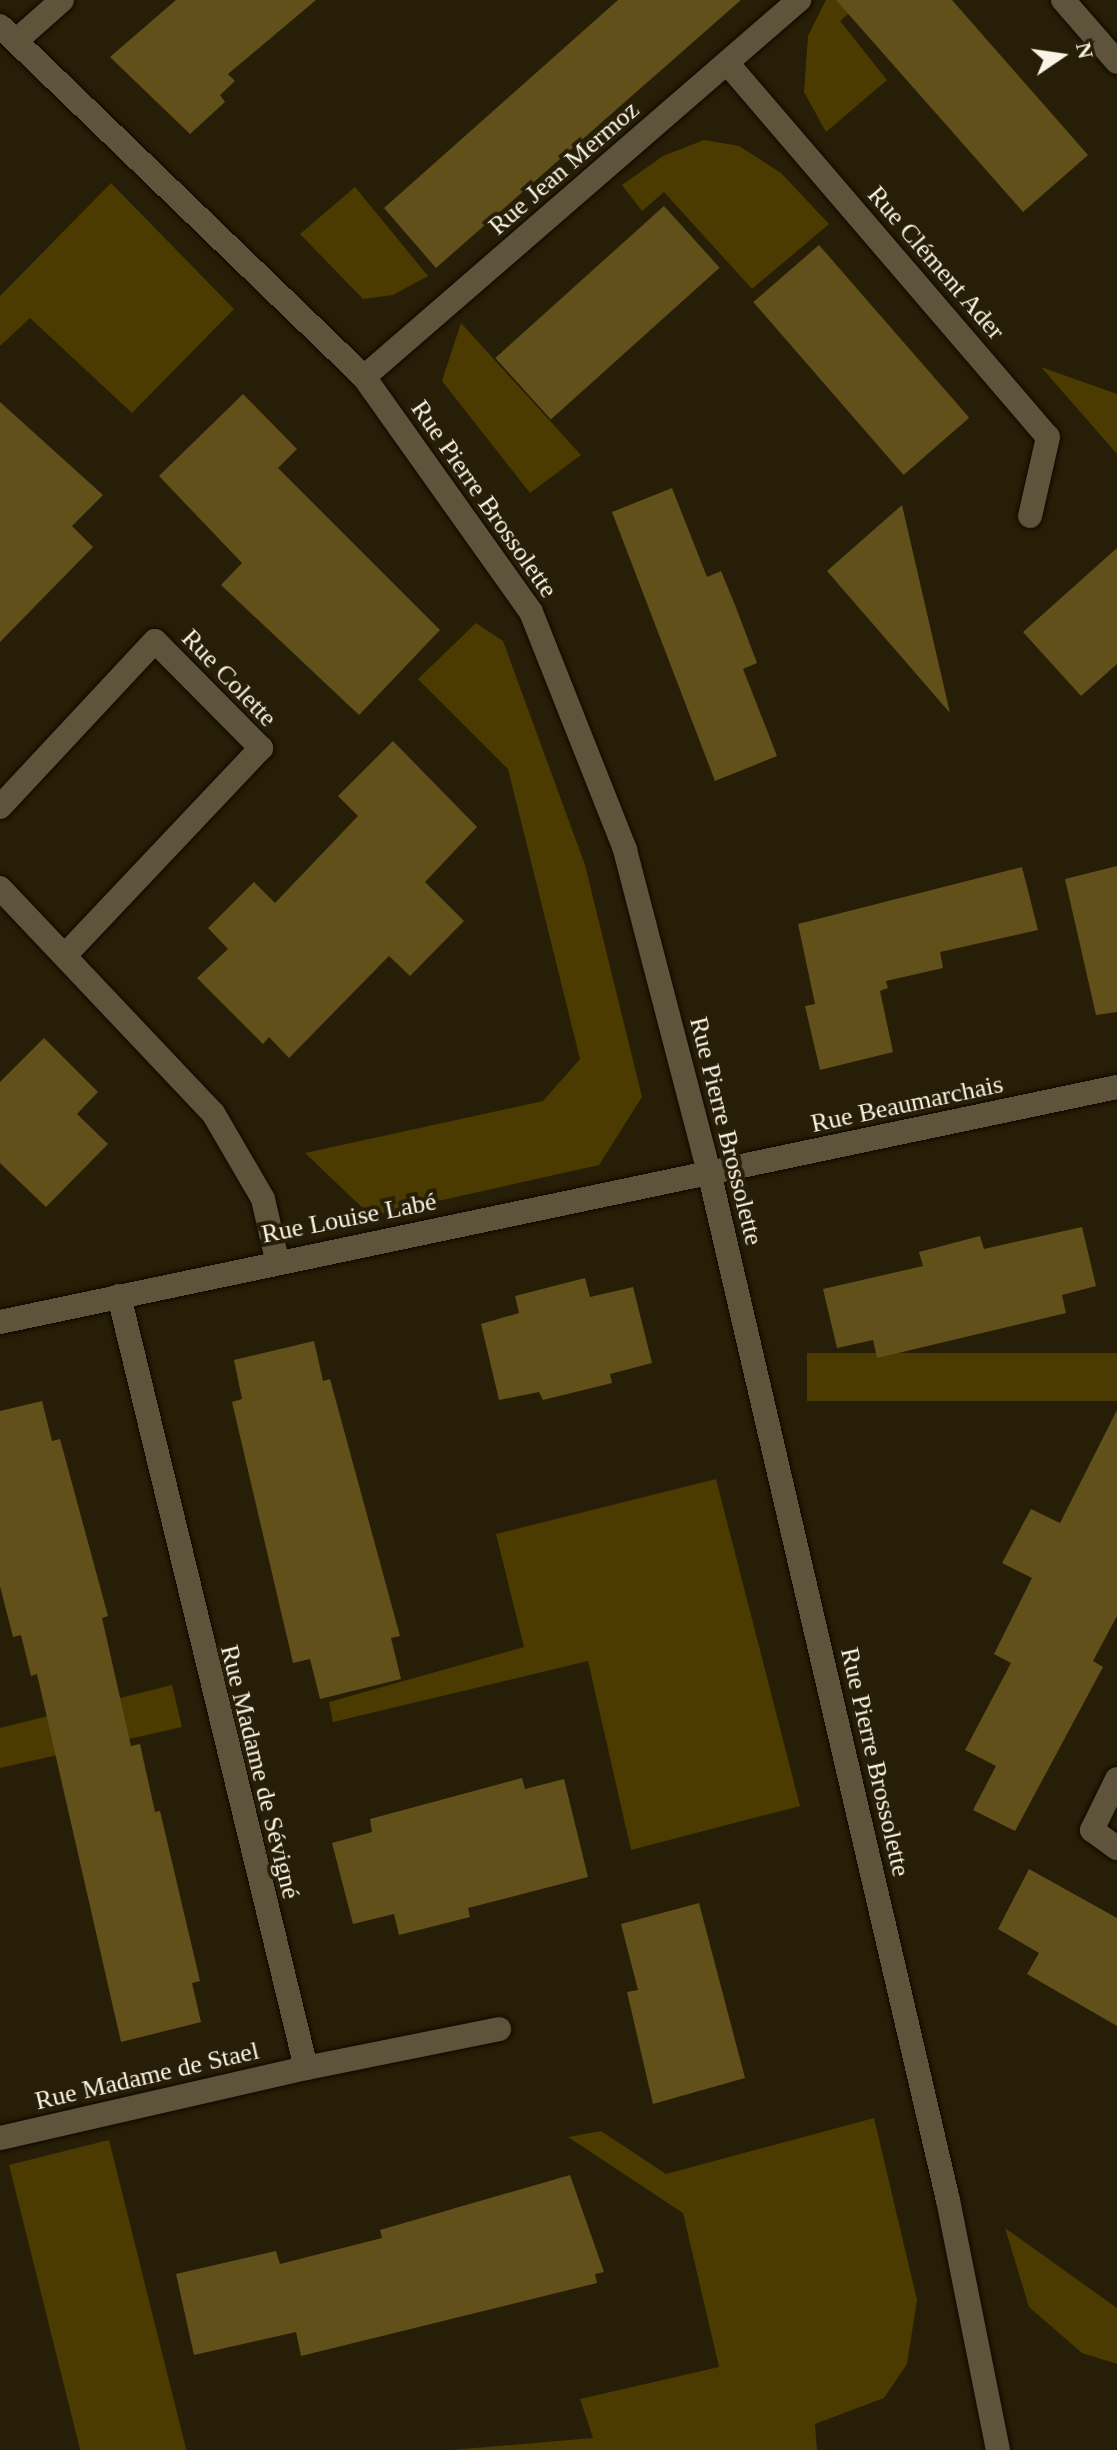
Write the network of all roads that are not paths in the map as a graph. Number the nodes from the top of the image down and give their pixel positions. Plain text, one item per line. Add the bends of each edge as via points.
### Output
1 (62, 0) edge
2 (799, 0) edge
3 (1071, 3) edge
4 (8, 33) edge
5 (1117, 62) edge
6 (728, 64) junction
7 (364, 377) junction
8 (1030, 516) dead end
9 (0, 807) edge
10 (0, 888) edge
11 (67, 953) junction
12 (1117, 1087) edge
13 (710, 1176) junction
14 (277, 1260) junction
15 (119, 1296) junction
16 (0, 1322) edge
17 (1117, 1779) edge
18 (1117, 1848) edge
19 (499, 2029) dead end
20 (306, 2068) junction
21 (0, 2138) edge
22 (998, 2450) edge

1 - 4 street
2 - 6 street, Rue Jean Mermoz
3 - 5 street
4 - 7 street, Rue Pierre Brossolette
6 - 7 street, Rue Jean Mermoz
6 - 8 street, Rue Clément Ader via 1048,437
7 - 13 street, Rue Pierre Brossolette via 531,612 625,850
9 - 11 street, Rue Colette via 155,641 261,748
10 - 11 street
11 - 14 street via 213,1113 263,1199
12 - 13 street, Rue Beaumarchais
13 - 14 street, Rue Louise Labé
13 - 22 street, Rue Pierre Brossolette via 948,2200
14 - 15 street, Rue Louise Labé
15 - 16 street, Rue Louise Labé
15 - 20 street, Rue Madame de Sévigné
17 - 18 street via 1092,1830
19 - 20 street
20 - 21 street, Rue Madame de Stael

